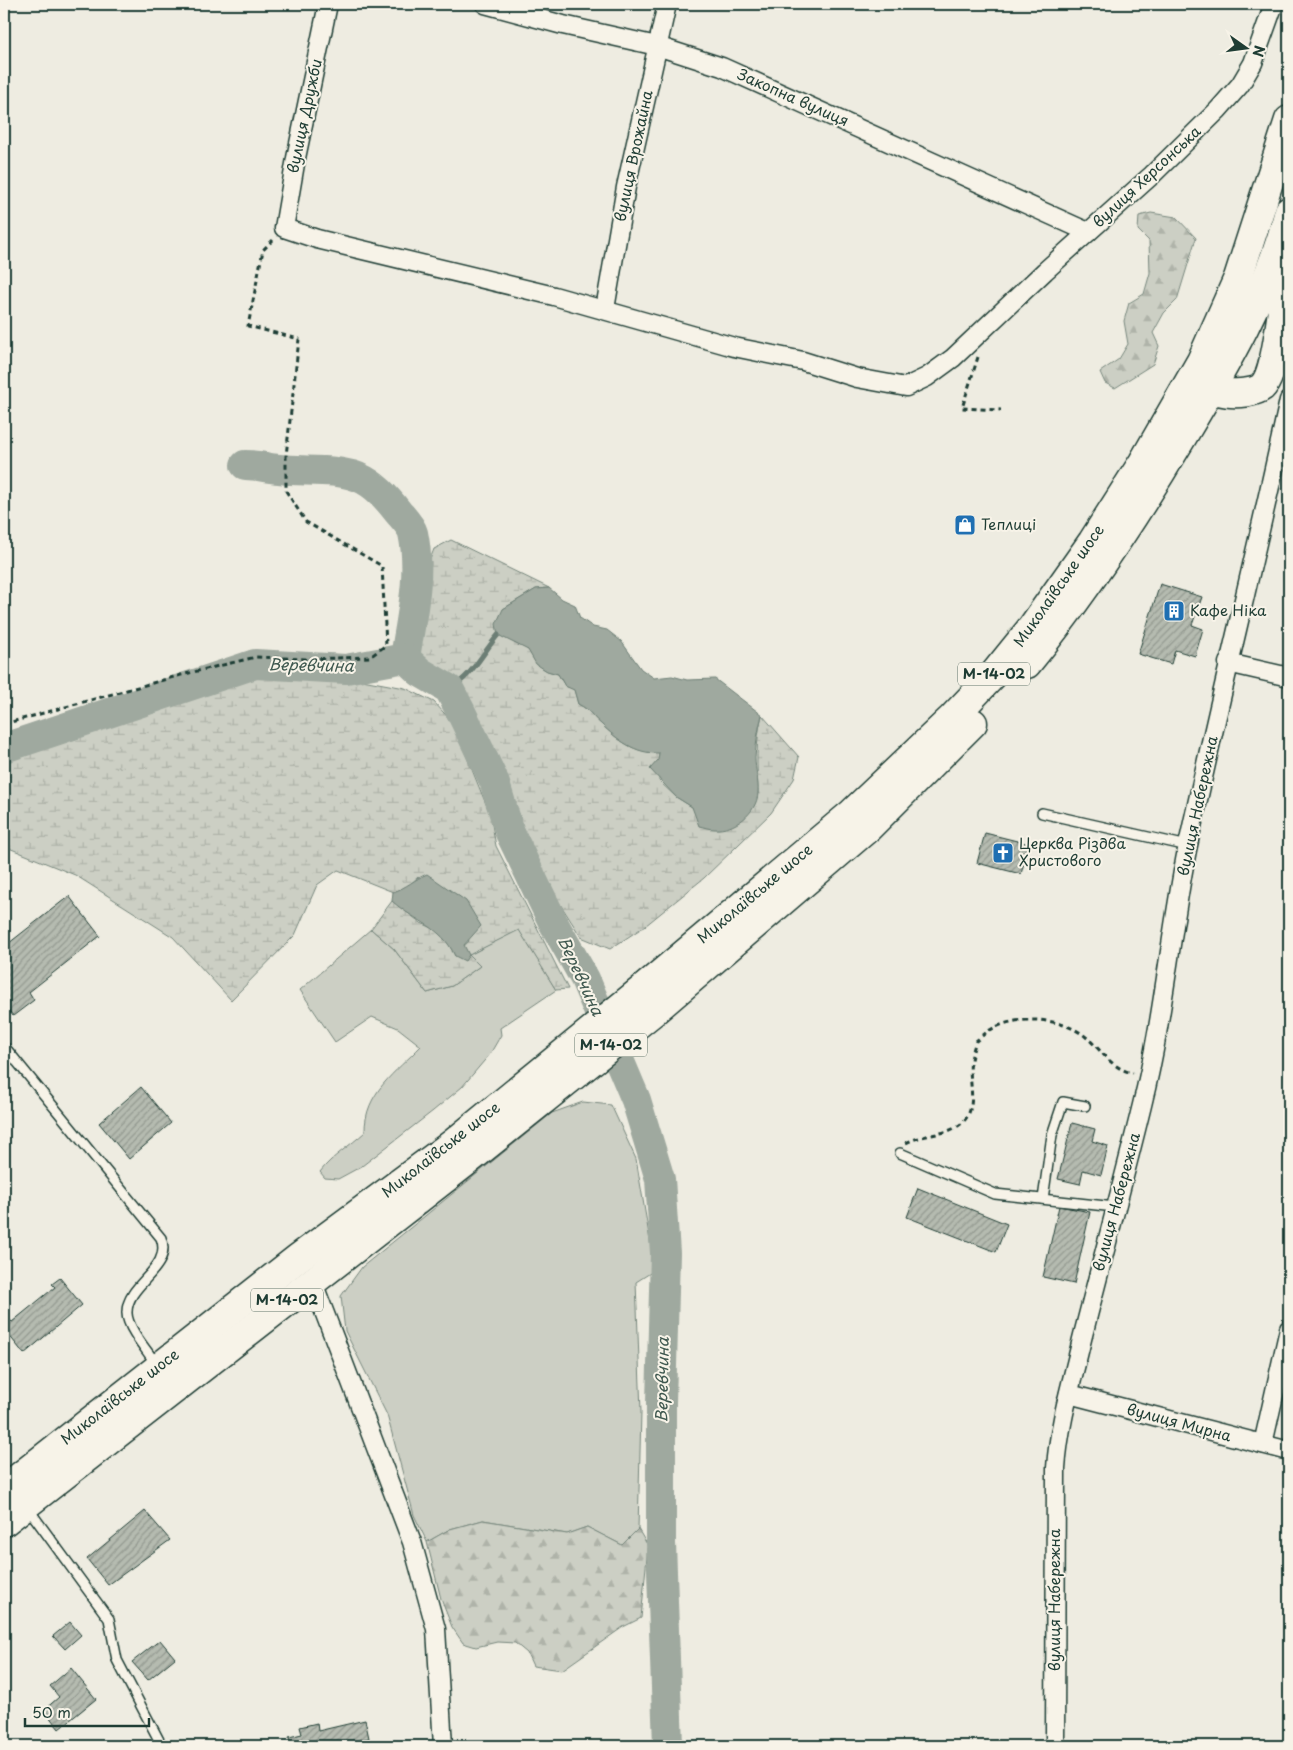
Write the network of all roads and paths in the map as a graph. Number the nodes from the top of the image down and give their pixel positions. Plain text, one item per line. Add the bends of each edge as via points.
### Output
1 (328, 4) edge
2 (485, 4) edge
3 (667, 4) edge
4 (1274, 4) edge
5 (657, 46) junction
6 (1289, 120) edge
7 (1281, 149) junction
8 (1289, 211) edge
9 (284, 228) junction
10 (1088, 232) junction
11 (1289, 249) edge
12 (605, 310) junction
13 (988, 327) junction
14 (1212, 388) junction
15 (1289, 400) edge
16 (1000, 410) dead end
17 (1228, 663) junction
18 (1289, 677) edge
19 (4, 724) edge
20 (1042, 813) dead end
21 (1188, 846) junction
22 (4, 1046) edge
23 (1148, 1076) junction
24 (1085, 1106) dead end
25 (900, 1153) joint
26 (1043, 1199) junction
27 (1114, 1207) junction
28 (312, 1280) junction
29 (1289, 1329) edge
30 (159, 1367) junction
31 (1069, 1394) junction
32 (1263, 1444) junction
33 (1289, 1451) edge
34 (4, 1489) edge
35 (25, 1505) junction
36 (4, 1522) edge
37 (162, 1746) edge
38 (443, 1746) edge
39 (1055, 1746) edge

1 - 9 street, вулиця Дружби
2 - 5 street, Закопна вулиця
3 - 5 street, вулиця Врожайна
4 - 10 street, вулиця Херсонська via 1264,38 1240,85 1152,175
5 - 10 street, Закопна вулиця via 722,67
5 - 12 street, вулиця Врожайна via 626,187
6 - 7 main road, Миколаївське шосе / М-14-02
7 - 14 main road via 1250,276 1206,379
7 - 30 main road, Миколаївське шосе / М-14-02 via 1238,278 1201,361 1098,534 994,674 852,813 646,986 452,1144 298,1258
8 - 14 main road, Миколаївське шосе / М-14-02 via 1248,322
9 - 12 street, вулиця Херсонська
9 - 19 path via 263,250 248,326 299,339 286,456 286,490 306,522 382,566 386,644 370,657 256,657
10 - 13 street, вулиця Херсонська
11 - 14 main road via 1274,357 1267,379 1255,390 1237,394
12 - 13 street, вулиця Херсонська via 734,347 906,387 927,377 953,358
13 - 16 path via 962,408
14 - 28 main road, Миколаївське шосе / М-14-02 via 1106,559 1060,623 1007,688 868,828 652,1013
15 - 17 street via 1256,557
17 - 18 street
17 - 21 street, вулиця Набережна
20 - 21 lane
21 - 23 street, вулиця Набережна
22 - 30 lane via 160,1238 163,1245 161,1259 130,1299 126,1312 134,1332
23 - 25 path via 1123,1072 1075,1029 1022,1020 999,1026 976,1041 971,1061 972,1105 968,1117 958,1126 915,1138
23 - 27 street, вулиця Набережна
24 - 26 lane via 1064,1102 1052,1135
25 - 26 lane via 995,1194
26 - 27 lane
27 - 31 street, вулиця Набережна
28 - 35 main road, Миколаївське шосе / М-14-02
28 - 38 street via 412,1542 436,1629
29 - 32 street
30 - 34 main road, Миколаївське шосе / М-14-02
31 - 32 street, вулиця Мирна
31 - 39 street, вулиця Набережна via 1060,1429 1056,1468
32 - 33 street, вулиця Мирна
35 - 36 main road, Миколаївське шосе / М-14-02
35 - 37 lane via 109,1619 117,1660

